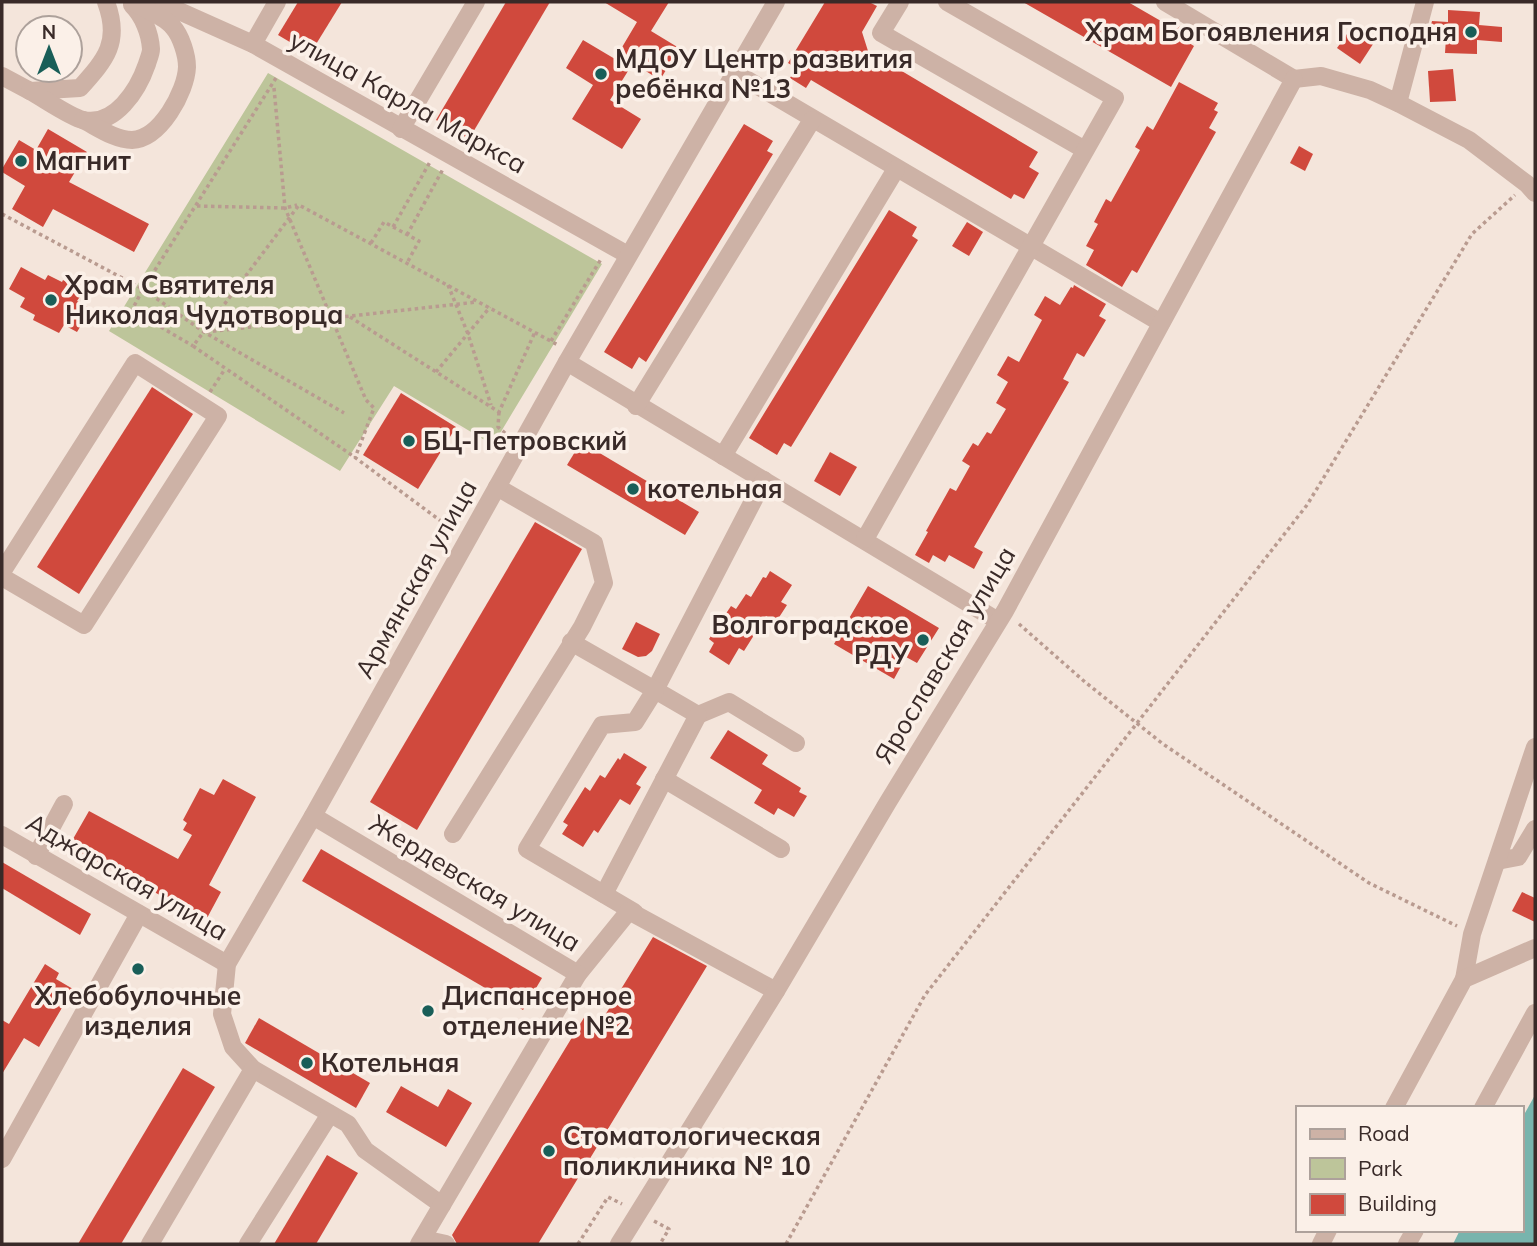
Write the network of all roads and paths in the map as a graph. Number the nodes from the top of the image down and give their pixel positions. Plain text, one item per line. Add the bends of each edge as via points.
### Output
1 (106, 2) edge
2 (130, 2) edge
3 (159, 2) edge
4 (277, 2) edge
5 (476, 2) edge
6 (776, 2) edge
7 (900, 2) edge
8 (947, 2) edge
9 (1165, 2) edge
10 (1425, 2) edge
11 (253, 44) junction
12 (734, 72) junction
13 (2, 76) edge
14 (278, 76) dead end
15 (1294, 79) junction
16 (273, 85) junction
17 (30, 91) junction
18 (1398, 103) junction
19 (83, 120) junction
20 (812, 120) junction
21 (401, 129) junction
22 (1085, 150) junction
23 (430, 161) dead end
24 (444, 168) dead end
25 (896, 169) junction
26 (1531, 188) edge
27 (299, 205) junction
28 (197, 206) junction
29 (285, 208) junction
30 (2, 214) edge
31 (289, 217) junction
32 (393, 227) junction
33 (407, 235) junction
34 (371, 243) junction
35 (1030, 247) junction
36 (628, 255) junction
37 (601, 259) dead end
38 (407, 263) junction
39 (448, 285) junction
40 (143, 289) junction
41 (479, 302) junction
42 (456, 304) junction
43 (490, 307) junction
44 (349, 316) junction
45 (331, 318) junction
46 (1161, 323) junction
47 (204, 332) junction
48 (535, 332) junction
49 (468, 334) junction
50 (193, 346) junction
51 (567, 362) junction
52 (225, 369) junction
53 (436, 372) junction
54 (202, 405) junction
55 (636, 406) junction
56 (492, 407) junction
57 (499, 412) junction
58 (344, 413) dead end
59 (520, 446) junction
60 (723, 456) junction
61 (355, 458) junction
62 (764, 480) junction
63 (497, 487) junction
64 (468, 540) junction
65 (865, 540) junction
66 (2, 575) edge
67 (1002, 616) junction
68 (571, 642) junction
69 (655, 690) junction
70 (698, 715) junction
71 (1137, 723) junction
72 (796, 743) dead end
73 (1535, 747) edge
74 (664, 779) junction
75 (64, 804) dead end
76 (313, 816) junction
77 (1535, 829) edge
78 (453, 834) dead end
79 (2, 835) edge
80 (781, 849) dead end
81 (36, 856) junction
82 (1497, 861) junction
83 (604, 894) junction
84 (634, 912) junction
85 (139, 914) junction
86 (1472, 934) junction
87 (1535, 948) edge
88 (227, 964) junction
89 (578, 974) junction
90 (1464, 979) junction
91 (776, 991) junction
92 (1535, 1013) edge
93 (253, 1069) junction
94 (1395, 1106) edge
95 (1484, 1106) edge
96 (330, 1114) junction
97 (2, 1158) edge
98 (608, 1197) dead end
99 (443, 1205) junction
100 (669, 1229) dead end
101 (423, 1242) edge
102 (150, 1244) edge
103 (248, 1244) edge
104 (446, 1244) edge
105 (578, 1244) edge
106 (619, 1244) edge
107 (660, 1244) edge
108 (786, 1244) edge

1 - 17 street via 113,22 106,60 80,88
2 - 19 street via 147,30 151,51 145,71 124,106 100,119
2 - 19 street via 172,26 187,67 181,89 162,124 149,135 133,140 117,137
3 - 11 street, улица Карла Маркса
4 - 11 street
5 - 21 street
6 - 12 street, Армянская улица
7 - 22 street via 881,33
8 - 22 street via 1115,98
9 - 15 street
10 - 18 street
11 - 21 street, улица Карла Маркса
12 - 20 street
12 - 36 street, Армянская улица
13 - 17 street
14 - 16 path
15 - 18 street via 1321,76
15 - 46 street, Ярославская улица
16 - 28 path
16 - 29 path
17 - 19 street
18 - 26 street via 1469,140
20 - 25 street
20 - 55 street
21 - 36 street, улица Карла Маркса
22 - 35 street
23 - 32 path
24 - 33 path
25 - 35 street
25 - 60 street
26 - 71 path via 1472,234 1307,505
27 - 29 path
27 - 31 path
27 - 34 path
28 - 29 path
28 - 40 path
29 - 31 path
30 - 40 path
31 - 45 path
31 - 47 path
32 - 33 path
32 - 34 path via 384,222
33 - 38 path via 419,241
34 - 38 path
35 - 46 street
35 - 65 street
36 - 51 street, Армянская улица
37 - 48 path via 551,341
38 - 39 path
39 - 41 path
39 - 42 path
40 - 47 path
40 - 50 path via 132,310
41 - 42 path
41 - 43 path
42 - 44 path
42 - 49 path
43 - 48 path
43 - 49 path
44 - 45 path
44 - 53 path
45 - 47 path
45 - 61 path via 366,400 374,408
46 - 67 street, Ярославская улица
47 - 50 path
47 - 58 path
48 - 57 path
49 - 53 path
49 - 56 path
50 - 52 path
51 - 55 street
51 - 59 street, Армянская улица
52 - 54 path
52 - 61 path
53 - 56 path
54 - 66 street via 135,363
54 - 66 street via 218,416 85,625
55 - 60 street
56 - 57 path
57 - 59 path via 498,428
59 - 63 street, Армянская улица
60 - 62 street
61 - 64 path
62 - 65 street
62 - 69 street
63 - 64 street, Армянская улица
63 - 68 street via 594,543 604,583
64 - 76 street, Армянская улица
65 - 67 street
67 - 71 path
67 - 91 street, Ярославская улица
68 - 69 street
68 - 78 street
69 - 70 street
69 - 83 street via 635,722 602,725 527,849
70 - 72 street via 729,702
70 - 74 street
71 - 86 path via 1369,883
71 - 108 path via 925,995
73 - 82 street
74 - 80 street
74 - 83 street
75 - 81 street
76 - 88 street, Армянская улица
76 - 89 street, Жердевская улица
77 - 82 street via 1518,857
79 - 81 street, Аджарская улица
81 - 85 street, Аджарская улица
82 - 86 street
83 - 84 street
84 - 89 street, Жердевская улица via 629,911
84 - 91 street
85 - 88 street, Аджарская улица
85 - 97 street
86 - 90 street
87 - 90 street
88 - 93 street via 222,1014 233,1046
89 - 99 street
90 - 94 street
91 - 106 street, Ярославская улица
92 - 95 street
93 - 96 street
93 - 102 street
96 - 99 street via 348,1124 365,1150
96 - 103 street
98 - 105 path
99 - 101 street
100 - 107 path
101 - 104 street

